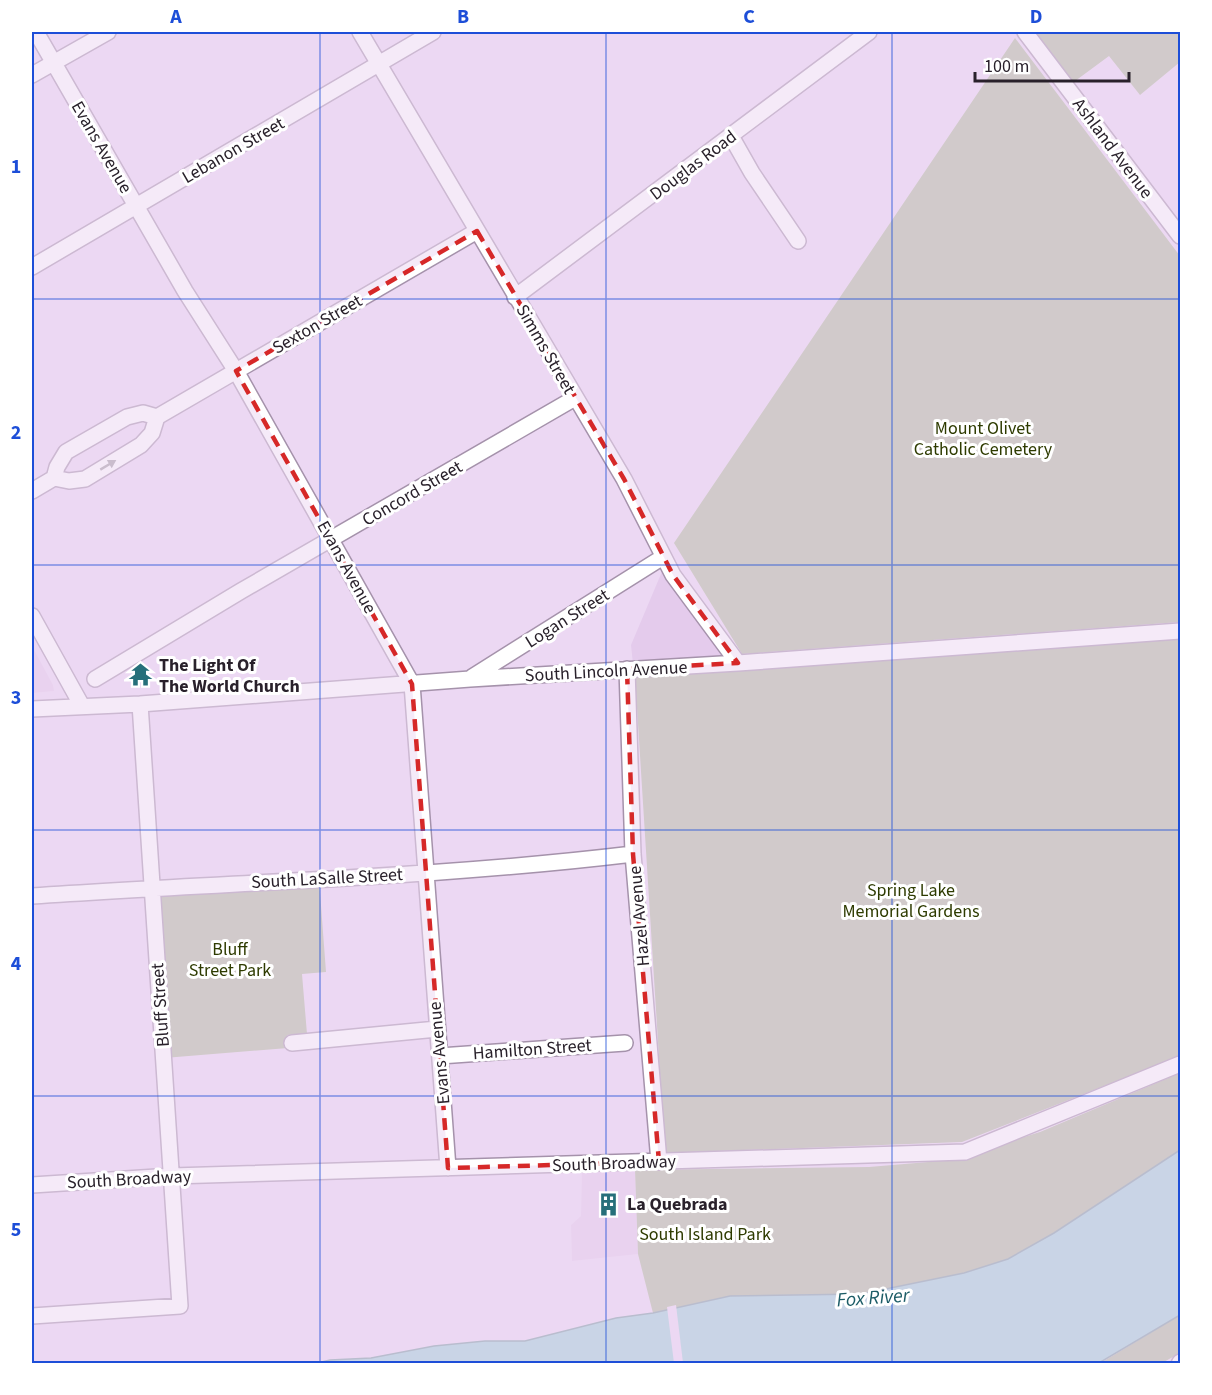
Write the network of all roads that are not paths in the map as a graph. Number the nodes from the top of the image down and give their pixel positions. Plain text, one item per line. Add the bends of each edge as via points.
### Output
1 (36, 32) edge
2 (108, 32) edge
3 (360, 32) edge
4 (433, 32) edge
5 (869, 32) edge
6 (1024, 32) edge
7 (54, 63) junction
8 (379, 64) junction
9 (32, 75) edge
10 (731, 136) junction
11 (136, 206) junction
12 (477, 231) junction
13 (1180, 236) edge
14 (798, 241) dead end
15 (32, 267) edge
16 (515, 297) junction
17 (236, 371) junction
18 (574, 398) junction
19 (157, 417) junction
20 (54, 478) junction
21 (32, 491) edge
22 (332, 540) junction
23 (663, 557) junction
24 (32, 616) edge
25 (1180, 631) edge
26 (738, 663) junction
27 (627, 669) junction
28 (470, 679) junction
29 (95, 680) dead end
30 (412, 684) junction
31 (140, 704) junction
32 (82, 706) junction
33 (32, 709) edge
34 (628, 854) junction
35 (427, 873) junction
36 (151, 887) junction
37 (32, 896) edge
38 (437, 1029) junction
39 (292, 1042) dead end
40 (625, 1042) dead end
41 (440, 1056) junction
42 (1180, 1064) edge
43 (659, 1162) junction
44 (448, 1168) junction
45 (172, 1176) junction
46 (32, 1185) edge
47 (32, 1316) edge

1 - 7 street, Evans Avenue
2 - 7 street
3 - 8 street, Simms Street
4 - 8 street, Lebanon Street
5 - 10 street, Douglas Road
6 - 13 street, Ashland Avenue
7 - 9 street
7 - 11 street, Evans Avenue
8 - 11 street, Lebanon Street
8 - 12 street, Simms Street
10 - 14 street
10 - 16 street, Douglas Road
11 - 15 street, Lebanon Street
11 - 17 street, Evans Avenue
12 - 16 street, Simms Street
12 - 17 street, Sexton Street
16 - 18 street, Simms Street
17 - 19 street, Sexton Street
17 - 22 street, Evans Avenue
18 - 22 street, Concord Street
18 - 23 street, Simms Street via 624,479
20 -> 19 street via 85,479 141,445 152,433
19 - 20 street via 143,413 127,417 66,452
20 - 21 street
22 - 29 street, Concord Street
22 - 30 street, Evans Avenue
23 - 26 street, Simms Street
23 - 28 street, Logan Street
24 - 32 street
25 - 26 street, South Lincoln Avenue
26 - 27 street, South Lincoln Avenue
27 - 28 street, South Lincoln Avenue
27 - 34 street, Hazel Avenue
28 - 30 street, South Lincoln Avenue
30 - 31 street, South Lincoln Avenue
30 - 35 street, Evans Avenue
31 - 32 street, South Lincoln Avenue
31 - 36 street, Bluff Street
32 - 33 street, South Lincoln Avenue
34 - 35 street, South LaSalle Street
34 - 43 street, Hazel Avenue
35 - 36 street, South LaSalle Street
35 - 38 street, Evans Avenue
36 - 37 street, South LaSalle Street
36 - 45 street, Bluff Street
38 - 39 street
38 - 41 street, Evans Avenue
40 - 41 street, Hamilton Street
41 - 44 street, Evans Avenue
42 - 43 street, South Broadway via 965,1152
43 - 44 street, South Broadway
44 - 45 street, South Broadway
45 - 46 street, South Broadway
45 - 47 street, Bluff Street via 180,1306

